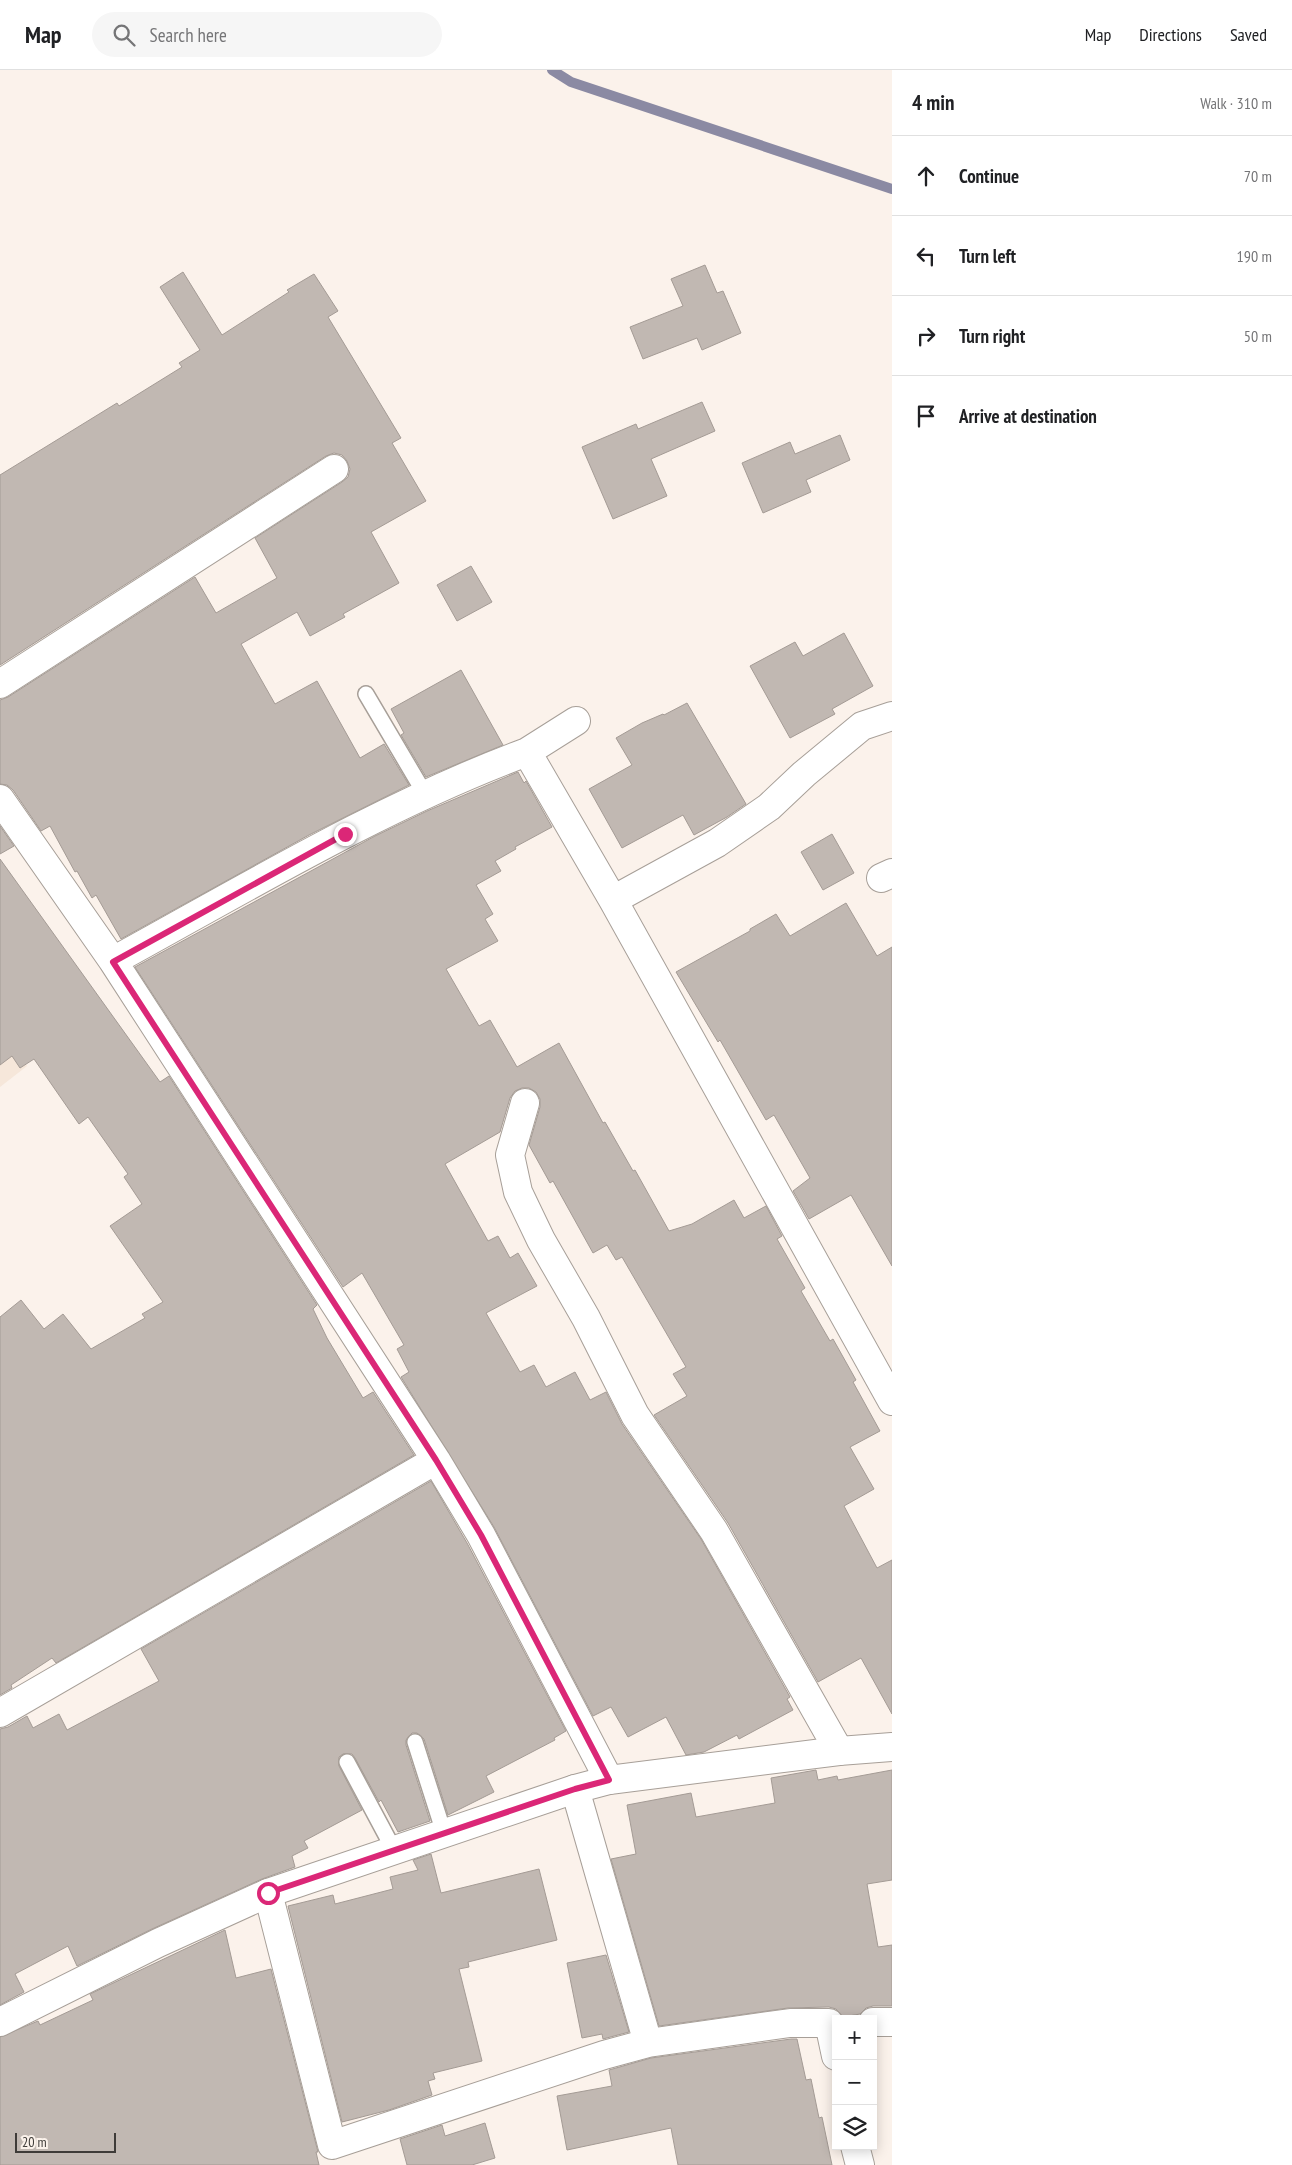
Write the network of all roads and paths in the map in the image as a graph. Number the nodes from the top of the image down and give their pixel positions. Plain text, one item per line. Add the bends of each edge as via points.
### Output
1 (334, 470) dead end
2 (0, 684) edge
3 (366, 694) dead end
4 (892, 716) edge
5 (576, 721) dead end
6 (527, 752) junction
7 (425, 794) junction
8 (0, 799) edge
9 (613, 900) junction
10 (113, 962) junction
11 (525, 1103) dead end
12 (892, 1401) edge
13 (436, 1460) junction
14 (0, 1713) edge
15 (415, 1742) dead end
16 (892, 1747) edge
17 (838, 1751) junction
18 (347, 1762) dead end
19 (609, 1780) junction
20 (575, 1789) junction
21 (444, 1833) junction
22 (394, 1850) junction
23 (268, 1893) junction
24 (0, 2022) edge
25 (877, 2022) edge
26 (892, 2022) edge
27 (832, 2023) edge
28 (648, 2043) junction
29 (857, 2150) edge
30 (334, 2155) edge
31 (860, 2165) edge

1 - 2 street
3 - 7 lane
4 - 9 street via 862,726 769,807 717,843
5 - 6 street
6 - 7 street
6 - 9 street
7 - 10 street via 345,834
8 - 10 street
9 - 12 street
10 - 13 street
11 - 17 street via 510,1155 525,1208 636,1415 714,1531
13 - 14 street
13 - 19 street via 481,1535
15 - 21 lane
16 - 17 street
17 - 19 street
18 - 22 lane
19 - 20 street
20 - 21 street
20 - 28 street
21 - 22 street
22 - 23 street
23 - 24 street via 158,1943
23 - 30 street
25 - 26 street
27 - 28 street via 790,2023
28 - 30 street via 604,2055
29 - 31 street

